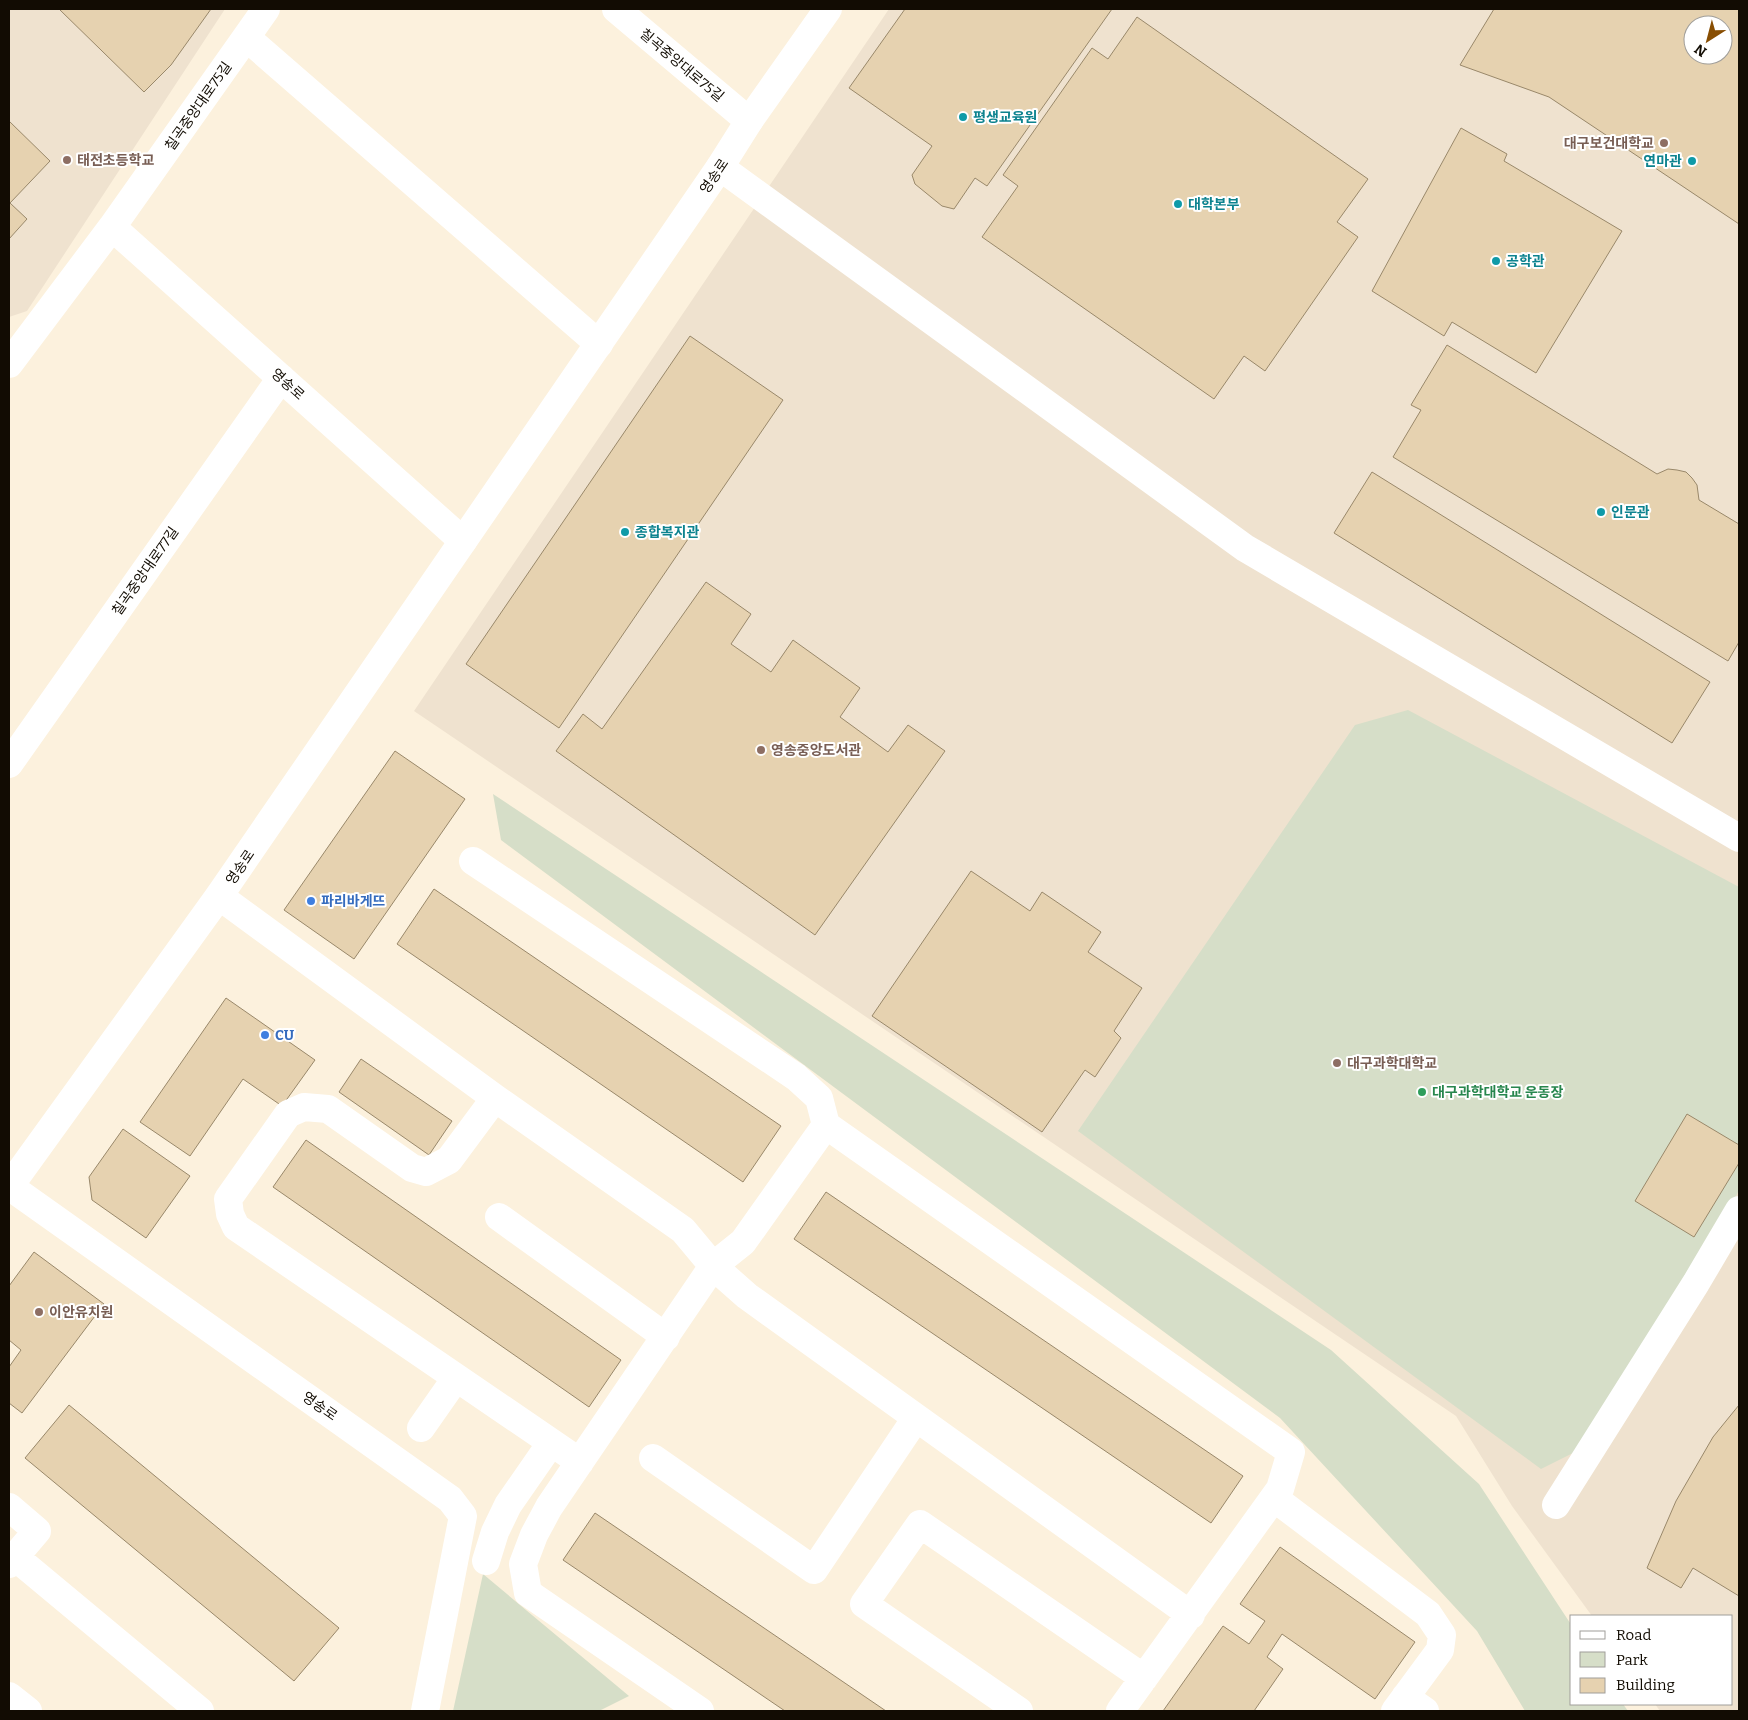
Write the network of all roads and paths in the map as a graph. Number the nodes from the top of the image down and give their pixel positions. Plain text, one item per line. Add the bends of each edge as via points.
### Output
1 (266, 9) edge
2 (616, 9) edge
3 (828, 9) edge
4 (247, 38) junction
5 (749, 121) junction
6 (720, 167) junction
7 (112, 227) junction
8 (599, 344) junction
9 (9, 364) edge
10 (281, 378) junction
11 (463, 541) junction
12 (9, 764) edge
13 (1739, 838) edge
14 (473, 861) dead end
15 (219, 896) junction
16 (495, 1098) junction
17 (826, 1125) junction
18 (9, 1187) edge
19 (1739, 1210) edge
20 (499, 1217) dead end
21 (714, 1266) junction
22 (666, 1337) junction
23 (456, 1378) junction
24 (916, 1418) junction
25 (421, 1428) dead end
26 (550, 1442) junction
27 (653, 1458) dead end
28 (580, 1462) junction
29 (1274, 1498) junction
30 (1556, 1505) dead end
31 (9, 1507) edge
32 (12, 1561) edge
33 (486, 1561) dead end
34 (1191, 1615) junction
35 (1144, 1678) junction
36 (9, 1696) edge
37 (1409, 1707) edge
38 (28, 1711) edge
39 (200, 1711) edge
40 (425, 1711) edge
41 (700, 1711) edge
42 (1019, 1711) edge
43 (1120, 1711) edge

1 - 4 street, 칠곡중앙대로75길
2 - 5 street, 칠곡중앙대로75길
3 - 5 street, 영송로
4 - 7 street, 칠곡중앙대로75길
4 - 8 street
5 - 6 street, 영송로
6 - 8 street, 영송로
6 - 13 street via 1245,548
7 - 9 street
7 - 10 street, 영송로
8 - 11 street, 영송로
10 - 11 street, 영송로
10 - 12 street, 칠곡중앙대로77길
11 - 15 street, 영송로
14 - 17 street via 796,1077 819,1098
15 - 16 street
15 - 18 street, 영송로
16 - 21 street via 683,1230
16 - 23 street via 449,1160 426,1172 412,1168 328,1109 304,1107 288,1114 228,1199 236,1226
17 - 21 street via 743,1242
17 - 29 street via 1291,1452 1280,1489
18 - 40 street, 영송로 via 450,1498 464,1516
19 - 30 street
20 - 22 street
21 - 22 street
21 - 24 street via 747,1296
22 - 28 street
23 - 25 street
23 - 26 street
24 - 27 street via 814,1570
24 - 34 street
26 - 28 street
26 - 33 street via 508,1505
28 - 41 street via 548,1508 528,1550 523,1564 528,1593
29 - 34 street
29 - 37 street via 1428,1614 1442,1634 1440,1650
31 - 32 street via 37,1531
32 - 39 street
34 - 35 street
35 - 42 street via 920,1524 864,1604
35 - 43 street
36 - 38 street

